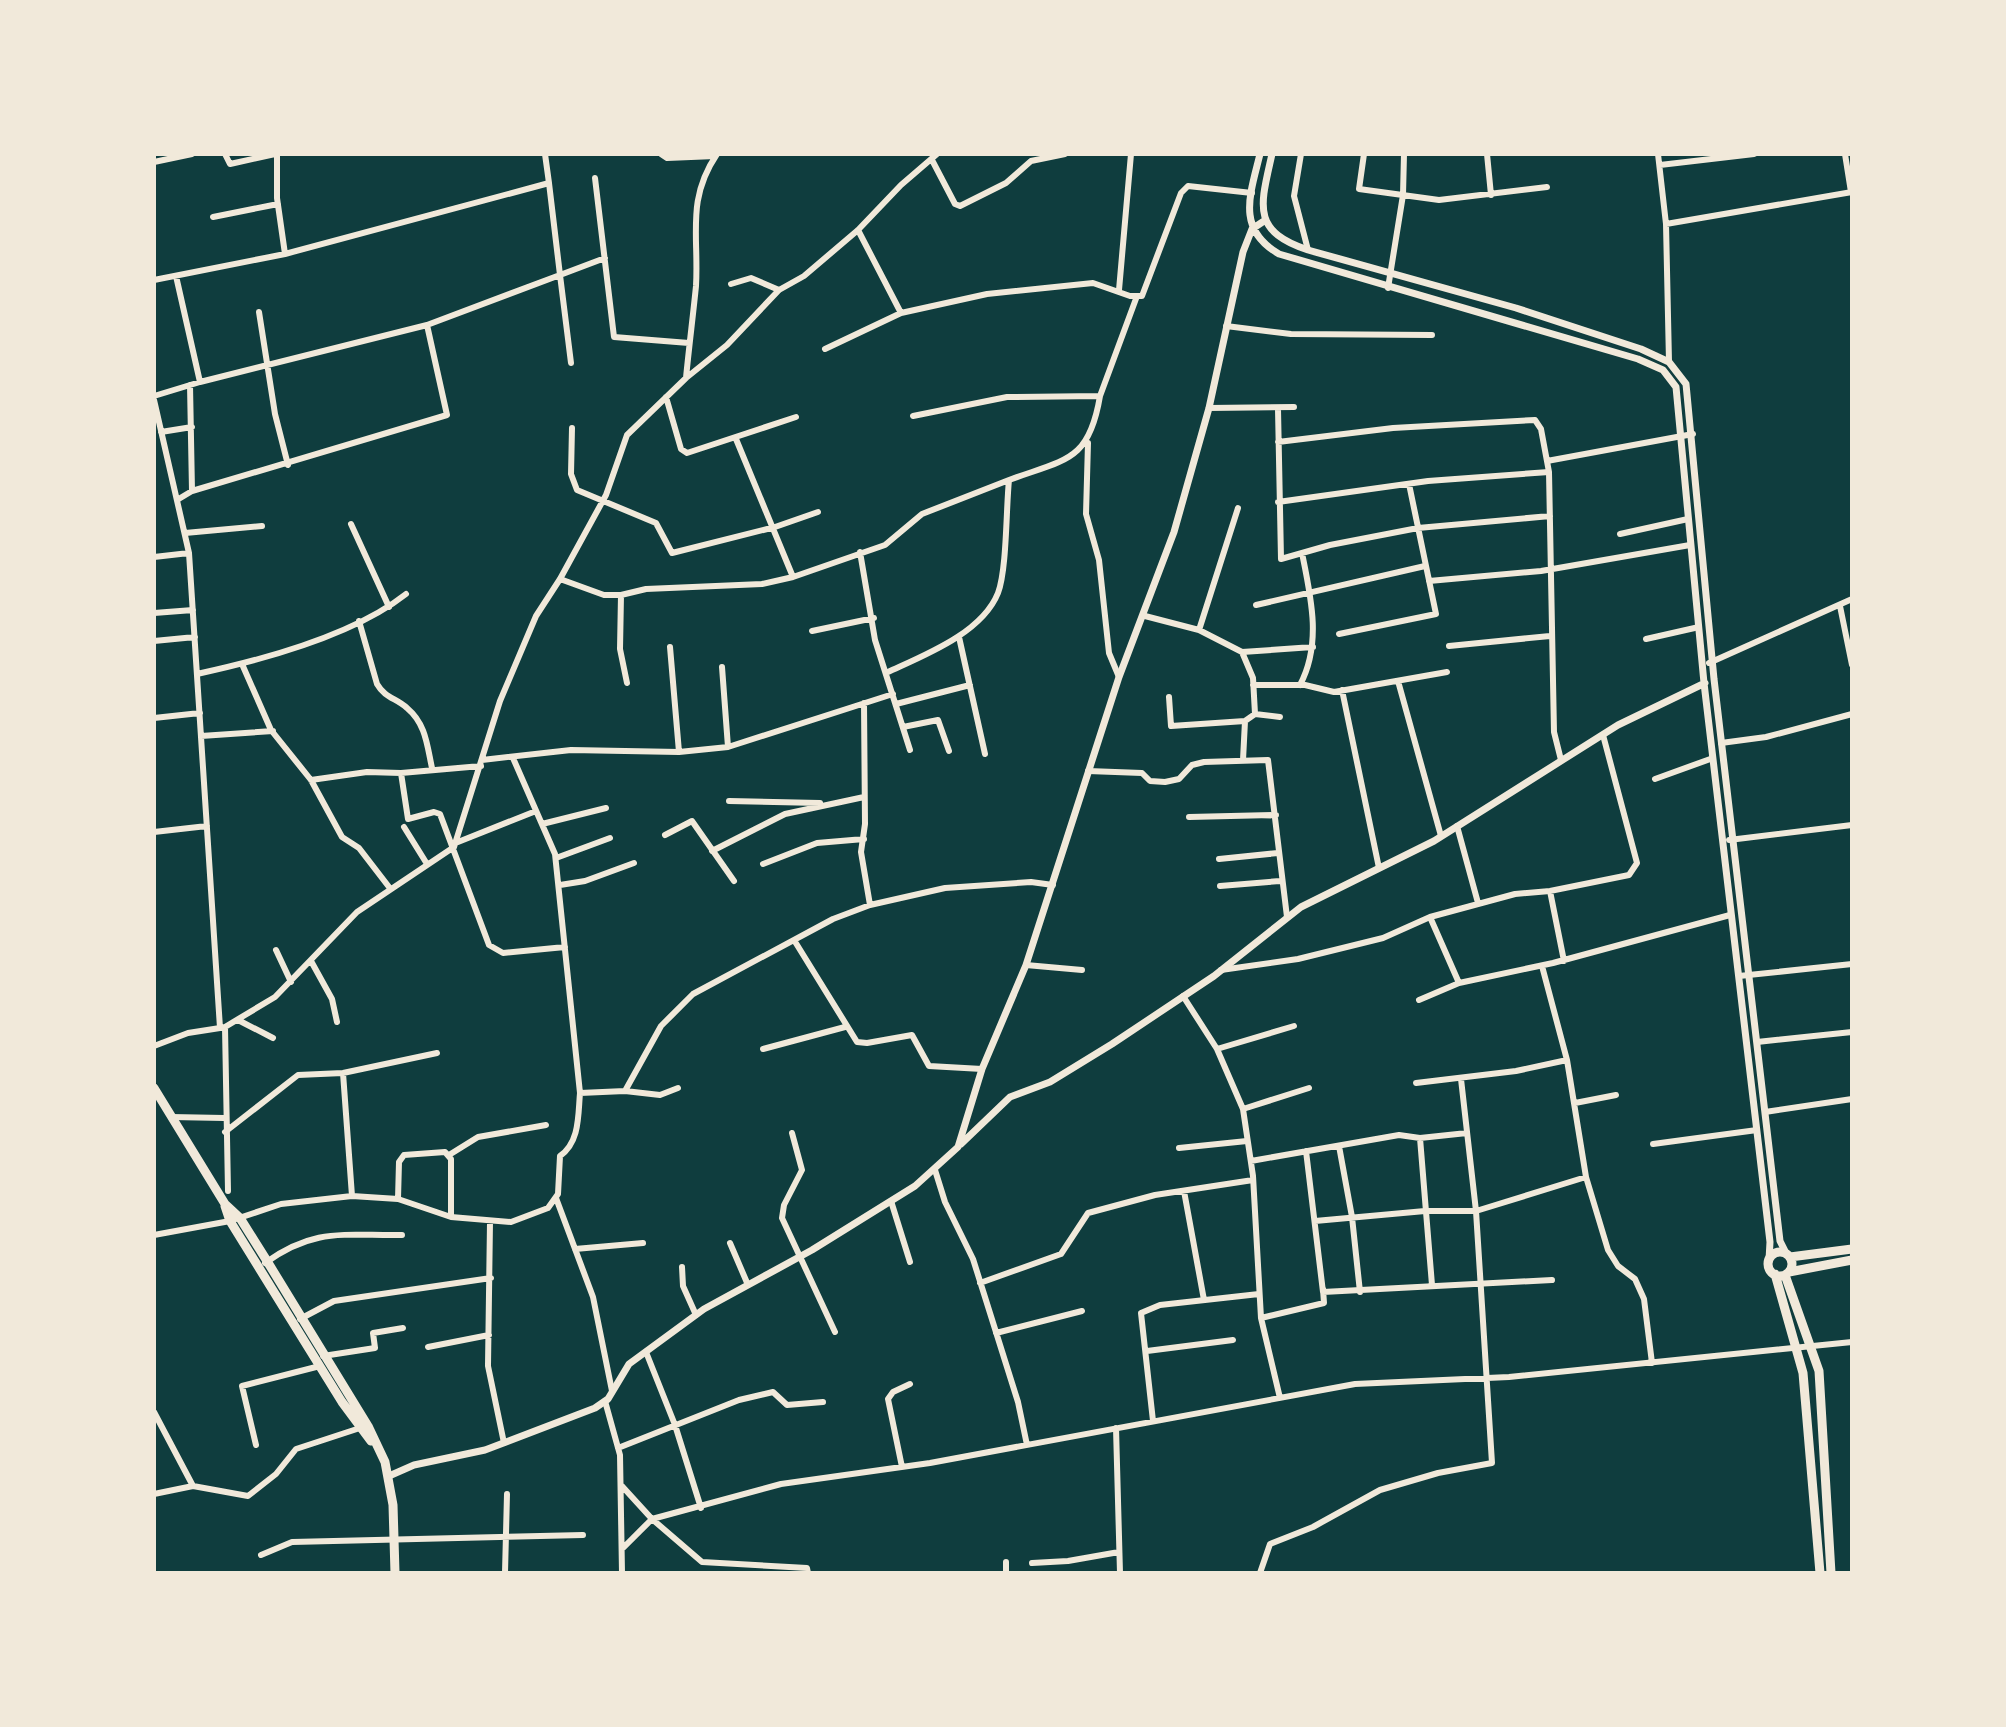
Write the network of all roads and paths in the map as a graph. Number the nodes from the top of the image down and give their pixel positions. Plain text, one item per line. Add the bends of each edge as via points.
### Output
1 (192, 154) edge
2 (225, 154) edge
3 (276, 154) edge
4 (545, 154) edge
5 (661, 154) edge
6 (1065, 154) edge
7 (1131, 154) edge
8 (1260, 154) edge
9 (1272, 154) edge
10 (1301, 154) edge
11 (1364, 154) edge
12 (1404, 154) edge
13 (1487, 154) edge
14 (1658, 154) edge
15 (1754, 154) edge
16 (1845, 154) edge
17 (716, 155) edge
18 (934, 157) edge
19 (154, 162) edge
20 (1660, 165) junction
21 (595, 178) dead end
22 (549, 183) junction
23 (1547, 187) dead end
24 (1852, 192) edge
25 (1252, 193) junction
26 (1403, 195) junction
27 (1491, 195) junction
28 (278, 204) junction
29 (213, 217) dead end
30 (1264, 221) junction
31 (1666, 224) junction
32 (1252, 229) junction
33 (858, 230) junction
34 (1308, 250) junction
35 (285, 254) junction
36 (605, 258) junction
37 (1391, 274) junction
38 (560, 275) junction
39 (176, 276) junction
40 (154, 280) edge
41 (731, 284) dead end
42 (1388, 288) junction
43 (779, 290) junction
44 (1119, 290) junction
45 (1137, 296) junction
46 (259, 312) dead end
47 (901, 313) junction
48 (427, 325) junction
49 (1226, 326) junction
50 (1432, 335) dead end
51 (689, 343) junction
52 (825, 349) dead end
53 (1641, 349) junction
54 (1638, 359) junction
55 (1669, 362) junction
56 (571, 363) dead end
57 (266, 367) junction
58 (686, 378) junction
59 (200, 382) junction
60 (190, 385) junction
61 (1100, 396) junction
62 (666, 397) junction
63 (154, 398) edge
64 (1294, 407) dead end
65 (1209, 408) junction
66 (1278, 409) junction
67 (913, 416) dead end
68 (796, 417) dead end
69 (192, 427) junction
70 (572, 428) dead end
71 (161, 432) junction
72 (1693, 434) junction
73 (1682, 436) junction
74 (736, 439) junction
75 (1278, 442) junction
76 (1088, 443) junction
77 (1547, 461) junction
78 (288, 465) junction
79 (1549, 472) junction
80 (1009, 480) junction
81 (1409, 484) junction
82 (192, 491) junction
83 (177, 500) junction
84 (602, 500) junction
85 (1278, 502) junction
86 (1238, 508) dead end
87 (818, 512) dead end
88 (1550, 516) junction
89 (1688, 519) junction
90 (351, 524) dead end
91 (262, 526) dead end
92 (775, 527) junction
93 (1416, 528) junction
94 (185, 533) junction
95 (1620, 534) dead end
96 (1690, 545) junction
97 (860, 552) junction
98 (189, 553) junction
99 (1302, 553) junction
100 (154, 557) edge
101 (1425, 566) junction
102 (1553, 569) junction
103 (793, 577) junction
104 (560, 579) junction
105 (1429, 581) junction
106 (1310, 593) junction
107 (406, 594) dead end
108 (621, 595) junction
109 (1852, 599) edge
110 (1256, 605) dead end
111 (1840, 606) junction
112 (389, 607) junction
113 (193, 610) junction
114 (154, 613) edge
115 (1145, 616) junction
116 (874, 618) junction
117 (359, 621) junction
118 (1699, 627) junction
119 (1199, 630) junction
120 (812, 631) dead end
121 (1339, 634) dead end
122 (1550, 636) junction
123 (195, 637) junction
124 (959, 637) junction
125 (1646, 639) dead end
126 (154, 641) edge
127 (1449, 646) dead end
128 (670, 647) dead end
129 (1313, 647) junction
130 (1242, 652) junction
131 (1712, 661) junction
132 (242, 664) junction
133 (1702, 665) junction
134 (1852, 665) edge
135 (722, 667) dead end
136 (888, 672) junction
137 (1447, 672) dead end
138 (197, 674) junction
139 (1119, 677) junction
140 (1714, 679) junction
141 (1398, 681) junction
142 (627, 683) dead end
143 (1704, 683) junction
144 (970, 685) junction
145 (1253, 685) junction
146 (1300, 685) junction
147 (1342, 690) junction
148 (893, 694) junction
149 (1169, 697) dead end
150 (864, 703) junction
151 (896, 704) junction
152 (200, 713) junction
153 (1255, 714) junction
154 (1852, 714) edge
155 (1280, 717) dead end
156 (154, 718) edge
157 (1245, 721) junction
158 (903, 727) junction
159 (273, 731) junction
160 (1603, 735) junction
161 (201, 736) junction
162 (1721, 743) junction
163 (728, 747) junction
164 (910, 750) dead end
165 (949, 751) dead end
166 (679, 752) junction
167 (985, 754) dead end
168 (513, 758) junction
169 (1713, 758) junction
170 (1243, 760) junction
171 (1561, 760) junction
172 (481, 763) junction
173 (432, 768) junction
174 (1088, 771) junction
175 (401, 773) junction
176 (1655, 779) dead end
177 (311, 780) junction
178 (864, 797) junction
179 (729, 801) dead end
180 (827, 803) junction
181 (606, 808) dead end
182 (536, 811) junction
183 (1276, 815) junction
184 (1189, 817) dead end
185 (542, 824) junction
186 (1852, 825) edge
187 (207, 826) junction
188 (1457, 826) junction
189 (404, 827) dead end
190 (154, 832) edge
191 (665, 835) dead end
192 (1441, 836) junction
193 (610, 838) dead end
194 (864, 839) junction
195 (1732, 839) junction
196 (1722, 840) junction
197 (456, 844) junction
198 (712, 851) junction
199 (1278, 853) junction
200 (556, 858) junction
201 (1219, 859) dead end
202 (634, 863) dead end
203 (427, 864) junction
204 (763, 864) dead end
205 (1379, 868) junction
206 (734, 881) dead end
207 (1280, 881) junction
208 (560, 885) junction
209 (1053, 885) junction
210 (1220, 886) dead end
211 (389, 887) junction
212 (1550, 891) junction
213 (1478, 903) junction
214 (870, 905) junction
215 (1730, 915) junction
216 (1287, 917) junction
217 (1430, 917) junction
218 (794, 940) junction
219 (565, 947) junction
220 (276, 950) dead end
221 (311, 961) junction
222 (1564, 961) junction
223 (1852, 964) edge
224 (1026, 965) junction
225 (1542, 966) junction
226 (1082, 970) dead end
227 (1221, 970) junction
228 (1749, 975) junction
229 (1739, 976) junction
230 (291, 982) junction
231 (1459, 983) junction
232 (1183, 996) junction
233 (1419, 1000) dead end
234 (238, 1020) junction
235 (337, 1022) dead end
236 (1294, 1026) dead end
237 (845, 1027) junction
238 (223, 1028) junction
239 (1852, 1032) edge
240 (273, 1038) dead end
241 (1757, 1042) junction
242 (154, 1046) edge
243 (763, 1049) dead end
244 (1217, 1049) junction
245 (437, 1053) dead end
246 (1567, 1060) junction
247 (982, 1069) junction
248 (343, 1073) junction
249 (1461, 1079) junction
250 (1416, 1083) dead end
251 (154, 1088) edge
252 (678, 1088) dead end
253 (1309, 1088) dead end
254 (625, 1091) junction
255 (580, 1093) junction
256 (1616, 1095) dead end
257 (1852, 1099) edge
258 (1575, 1103) junction
259 (159, 1107) edge
260 (1243, 1109) junction
261 (1765, 1112) junction
262 (171, 1117) junction
263 (224, 1118) junction
264 (546, 1125) dead end
265 (1757, 1130) junction
266 (225, 1132) junction
267 (792, 1133) dead end
268 (1467, 1133) junction
269 (1420, 1138) junction
270 (1247, 1141) junction
271 (1653, 1144) dead end
272 (1339, 1146) junction
273 (958, 1147) junction
274 (1179, 1148) dead end
275 (1306, 1151) junction
276 (449, 1155) junction
277 (1251, 1161) junction
278 (935, 1170) junction
279 (1586, 1177) junction
280 (1253, 1180) junction
281 (228, 1191) dead end
282 (1184, 1191) junction
283 (352, 1196) junction
284 (556, 1198) junction
285 (398, 1199) junction
286 (891, 1201) junction
287 (1425, 1211) junction
288 (1476, 1211) junction
289 (451, 1217) junction
290 (1352, 1217) junction
291 (235, 1220) junction
292 (1315, 1221) junction
293 (490, 1222) junction
294 (154, 1235) edge
295 (402, 1235) dead end
296 (643, 1243) dead end
297 (730, 1243) dead end
298 (575, 1249) junction
299 (1852, 1249) edge
300 (1788, 1255) junction
301 (801, 1257) junction
302 (1769, 1260) junction
303 (1852, 1260) edge
304 (910, 1262) dead end
305 (263, 1264) junction
306 (682, 1267) dead end
307 (1783, 1274) junction
308 (491, 1278) junction
309 (1552, 1280) dead end
310 (980, 1283) junction
311 (748, 1285) junction
312 (1432, 1285) junction
313 (1480, 1286) junction
314 (1323, 1289) junction
315 (1360, 1292) junction
316 (1259, 1294) junction
317 (1204, 1300) junction
318 (1082, 1311) dead end
319 (696, 1315) junction
320 (1261, 1318) junction
321 (297, 1320) junction
322 (403, 1328) dead end
323 (835, 1332) dead end
324 (996, 1333) junction
325 (489, 1335) junction
326 (1233, 1340) dead end
327 (1852, 1342) edge
328 (1810, 1345) junction
329 (428, 1347) dead end
330 (1796, 1348) junction
331 (1147, 1351) junction
332 (646, 1352) junction
333 (320, 1360) junction
334 (1652, 1363) junction
335 (1487, 1378) junction
336 (910, 1384) dead end
337 (612, 1391) junction
338 (1280, 1398) junction
339 (605, 1401) junction
340 (823, 1402) dead end
341 (154, 1412) edge
342 (1153, 1421) junction
343 (675, 1425) junction
344 (360, 1428) junction
345 (1116, 1428) junction
346 (504, 1443) junction
347 (256, 1445) dead end
348 (1027, 1445) junction
349 (618, 1448) junction
350 (378, 1449) junction
351 (902, 1467) junction
352 (389, 1476) junction
353 (621, 1485) junction
354 (193, 1486) junction
355 (154, 1494) edge
356 (507, 1494) dead end
357 (701, 1508) junction
358 (652, 1519) junction
359 (505, 1535) junction
360 (583, 1535) dead end
361 (393, 1539) junction
362 (622, 1549) junction
363 (1119, 1552) junction
364 (261, 1555) dead end
365 (1006, 1562) dead end
366 (1032, 1563) dead end
367 (395, 1573) edge
368 (505, 1573) edge
369 (622, 1573) edge
370 (808, 1573) edge
371 (1006, 1573) edge
372 (1120, 1573) edge
373 (1260, 1573) edge
374 (1820, 1573) edge
375 (1831, 1573) edge

1 - 19 street
2 - 3 street via 230,164
3 - 28 street
4 - 22 street
5 - 17 street
6 - 18 street via 1031,161 1006,183 960,206
7 - 44 street
8 - 25 street
9 - 30 street via 1262,198
10 - 34 street via 1294,196
11 - 26 street via 1359,189
12 - 26 street
13 - 27 street
14 - 20 street
15 - 20 street
16 - 24 street
17 - 51 street via 702,176 694,210 696,282
18 - 33 street
20 - 31 street
21 - 36 street
22 - 35 street
22 - 38 street
23 - 27 street
24 - 31 street
25 - 32 street
25 - 45 street via 1188,186 1142,296
26 - 27 street via 1439,200
26 - 37 street
28 - 29 street
28 - 35 street
30 - 32 street
30 - 34 street via 1277,237
31 - 55 street
32 - 42 street via 1260,242 1279,254
32 - 49 street
33 - 43 street
33 - 47 street
34 - 37 street
35 - 39 street
36 - 38 street
36 - 51 street via 614,337
37 - 42 street
37 - 53 street
38 - 48 street
38 - 56 street
39 - 40 street
39 - 59 street
41 - 43 street via 751,278
42 - 54 street
43 - 58 street via 727,345
44 - 45 street
44 - 47 street via 1093,283 1014,291
45 - 61 street
46 - 57 street
47 - 52 street
48 - 57 street
48 - 78 street via 447,415
49 - 50 street via 1291,334
49 - 65 street
51 - 58 street
53 - 54 street
53 - 55 street
54 - 73 street via 1671,377
55 - 72 street via 1686,384
57 - 59 street
57 - 78 street
58 - 62 street
59 - 60 street
60 - 63 street
60 - 69 street
61 - 67 street via 1007,397
61 - 76 street
62 - 74 street via 681,449 687,453
62 - 84 street via 627,435
63 - 71 street
64 - 66 street
65 - 66 street
65 - 115 street
66 - 75 street
68 - 74 street
69 - 71 street
69 - 82 street
70 - 84 street via 573,483 577,490
71 - 83 street
72 - 73 street
72 - 131 street
73 - 77 street
73 - 89 street
74 - 92 street
75 - 77 street via 1524,419 1535,420 1541,429
75 - 85 street
76 - 80 street via 1071,457
76 - 139 street via 1086,514 1099,560 1109,653
77 - 79 street
78 - 82 street
79 - 81 street
79 - 88 street
80 - 97 street via 935,507 892,541
80 - 124 street via 1000,587
81 - 85 street
81 - 93 street
82 - 83 street
83 - 94 street
84 - 92 street via 656,523 672,553
84 - 104 street
85 - 99 street via 1281,559
86 - 119 street
87 - 92 street
88 - 93 street
88 - 102 street
89 - 95 street
89 - 96 street
90 - 112 street
91 - 94 street
92 - 103 street
93 - 99 street
93 - 101 street
94 - 98 street
96 - 102 street
96 - 118 street
97 - 103 street
97 - 116 street
98 - 100 street
98 - 113 street
99 - 106 street
101 - 105 street
101 - 106 street
102 - 105 street
102 - 122 street
103 - 108 street
104 - 108 street via 604,595
104 - 172 street via 536,616
105 - 121 street via 1434,616
106 - 110 street
106 - 129 street
107 - 112 street
108 - 142 street via 620,649
109 - 111 street
111 - 131 street
111 - 134 street
112 - 117 street
113 - 114 street
113 - 123 street
115 - 119 street
115 - 139 street
116 - 120 street
116 - 136 street via 875,640
117 - 132 street
117 - 173 street via 377,684 423,726
118 - 125 street
118 - 133 street
119 - 130 street
122 - 127 street
122 - 171 street via 1554,732
123 - 126 street
123 - 138 street
124 - 136 street
124 - 144 street
128 - 166 street
129 - 130 street
129 - 146 street via 1311,666
130 - 145 street
131 - 133 street
131 - 140 street
132 - 138 street
132 - 159 street
133 - 143 street
135 - 163 street
136 - 148 street
137 - 141 street
138 - 152 street
139 - 174 street
140 - 143 street
140 - 162 street
141 - 147 street
141 - 192 street
143 - 160 street
143 - 169 street
144 - 151 street
144 - 167 street
145 - 146 street
145 - 153 street
146 - 147 street
147 - 205 street
148 - 150 street
148 - 151 street
149 - 157 street via 1171,726
150 - 163 street
150 - 178 street
151 - 158 street
152 - 156 street
152 - 161 street
153 - 155 street
153 - 157 street
154 - 162 street
157 - 170 street
158 - 164 street
158 - 165 street via 938,720
159 - 161 street
159 - 177 street
160 - 171 street
160 - 212 street via 1637,868 1612,881
161 - 187 street
162 - 195 street
163 - 166 street
166 - 168 street via 599,749
168 - 172 street
168 - 182 street
169 - 176 street
169 - 196 street
170 - 174 street via 1192,765 1179,779 1165,782 1150,781 1142,773
170 - 183 street via 1268,760
171 - 188 street
172 - 173 street
172 - 197 street
173 - 175 street
174 - 209 street
175 - 177 street
175 - 197 street via 406,817 413,820 438,812
177 - 211 street via 342,837 359,848
178 - 180 street
178 - 194 street
179 - 180 street
180 - 198 street via 766,821
181 - 185 street
182 - 185 street
182 - 197 street
183 - 184 street
183 - 199 street
185 - 200 street
186 - 195 street
187 - 190 street
187 - 238 street
188 - 192 street
188 - 213 street
189 - 203 street
191 - 198 street via 691,820
192 - 205 street
193 - 200 street
194 - 204 street via 817,843
194 - 214 street via 861,858
195 - 196 street
195 - 228 street
196 - 215 street
197 - 203 street
197 - 219 street via 495,952
198 - 206 street
199 - 201 street
199 - 207 street
200 - 208 street
202 - 208 street
203 - 211 street
205 - 216 street
207 - 210 street
207 - 216 street
208 - 219 street
209 - 214 street via 945,888
209 - 224 street
211 - 221 street via 329,938
212 - 213 street
212 - 222 street
213 - 217 street
214 - 218 street
215 - 222 street
215 - 229 street
216 - 227 street
217 - 227 street via 1383,938 1298,959
217 - 231 street
218 - 237 street
218 - 254 street via 693,994 656,1033
219 - 255 street
220 - 230 street
221 - 230 street
221 - 235 street via 332,999
222 - 225 street
223 - 228 street
224 - 226 street
224 - 247 street
225 - 231 street
225 - 246 street
227 - 232 street
228 - 229 street
228 - 241 street
229 - 265 street
230 - 234 street
231 - 233 street
232 - 244 street
232 - 273 street via 1050,1082 1010,1097
234 - 238 street
234 - 240 street
236 - 244 street
237 - 243 street
237 - 247 street via 857,1042 912,1035 929,1066
238 - 242 street
238 - 263 street
239 - 241 street
241 - 261 street
244 - 260 street
245 - 248 street
246 - 249 street
246 - 258 street
247 - 273 street
248 - 266 street via 293,1077
248 - 283 street
249 - 250 street
249 - 268 street
251 - 259 main road
252 - 254 street via 660,1095
253 - 260 street
254 - 255 street
255 - 284 street via 577,1131 560,1156
256 - 258 street
257 - 261 street
258 - 279 street
259 - 262 main road
260 - 270 street
261 - 300 street via 1780,1241
262 - 263 street
262 - 291 main road
263 - 266 street
264 - 276 street via 478,1137
265 - 271 street
265 - 302 street
266 - 281 street
267 - 301 street via 802,1170 782,1218
268 - 269 street
268 - 288 street
269 - 272 street via 1399,1135
269 - 287 street
270 - 274 street
270 - 277 street
272 - 275 street
272 - 290 street
273 - 278 street
275 - 277 street
275 - 292 street
276 - 285 street via 404,1155 399,1162
276 - 289 street
277 - 280 street
278 - 286 street
278 - 310 street
279 - 288 street
279 - 334 street via 1608,1250 1635,1279 1644,1299
280 - 282 street
280 - 316 street
282 - 310 street via 1088,1213 1061,1254
282 - 317 street
283 - 285 street
283 - 291 street via 281,1204
284 - 293 street via 530,1217
284 - 298 street
285 - 289 street
286 - 301 street
286 - 304 street
287 - 288 street
287 - 290 street
287 - 312 street
288 - 313 street
289 - 293 street
290 - 292 street
290 - 315 street
291 - 294 street
291 - 305 main road
292 - 314 street
293 - 308 street
295 - 305 street via 316,1236
296 - 298 street
297 - 311 street
298 - 337 street via 597,1313
299 - 300 main road
300 - 302 main road via 1776,1252
300 - 307 main road
301 - 311 street
301 - 323 street
302 - 307 main road
303 - 307 main road
305 - 321 main road
306 - 319 street via 683,1286
307 - 328 main road
307 - 330 main road
308 - 321 street via 334,1301
308 - 325 street
309 - 313 street
310 - 324 street
311 - 319 street
312 - 313 street
312 - 315 street
313 - 335 street
314 - 315 street
314 - 320 street via 1324,1303
316 - 317 street
316 - 320 street
317 - 331 street via 1141,1313
318 - 324 street
319 - 332 street
320 - 338 street
321 - 333 main road
322 - 333 street via 373,1333 375,1348
324 - 348 street
325 - 329 street
325 - 346 street via 488,1366
326 - 331 street
327 - 328 street
328 - 330 street
328 - 375 main road via 1822,1399
330 - 334 street
330 - 374 main road via 1808,1415
331 - 342 street
332 - 337 street via 629,1364
332 - 343 street
333 - 344 main road
333 - 347 street via 242,1386
333 - 350 main road via 368,1426
334 - 335 street
335 - 338 street via 1355,1384
335 - 373 street via 1492,1463 1380,1490 1270,1544
336 - 351 street via 888,1399
337 - 339 street
338 - 342 street
339 - 346 street
339 - 349 street
340 - 343 street via 787,1405 773,1392
341 - 354 street
342 - 345 street
343 - 349 street
343 - 357 street
344 - 350 main road
344 - 354 street via 296,1449 248,1496
345 - 348 street
345 - 363 street
346 - 352 street
348 - 351 street
349 - 353 street
350 - 352 main road
351 - 357 street via 781,1484
352 - 361 main road
353 - 358 street
353 - 362 street
354 - 355 street
356 - 359 street
357 - 358 street
358 - 362 street
358 - 370 street via 702,1562 807,1568
359 - 360 street
359 - 361 street
359 - 368 street
361 - 364 street via 292,1542
361 - 367 main road
362 - 369 street
363 - 366 street
363 - 372 street
365 - 371 street

